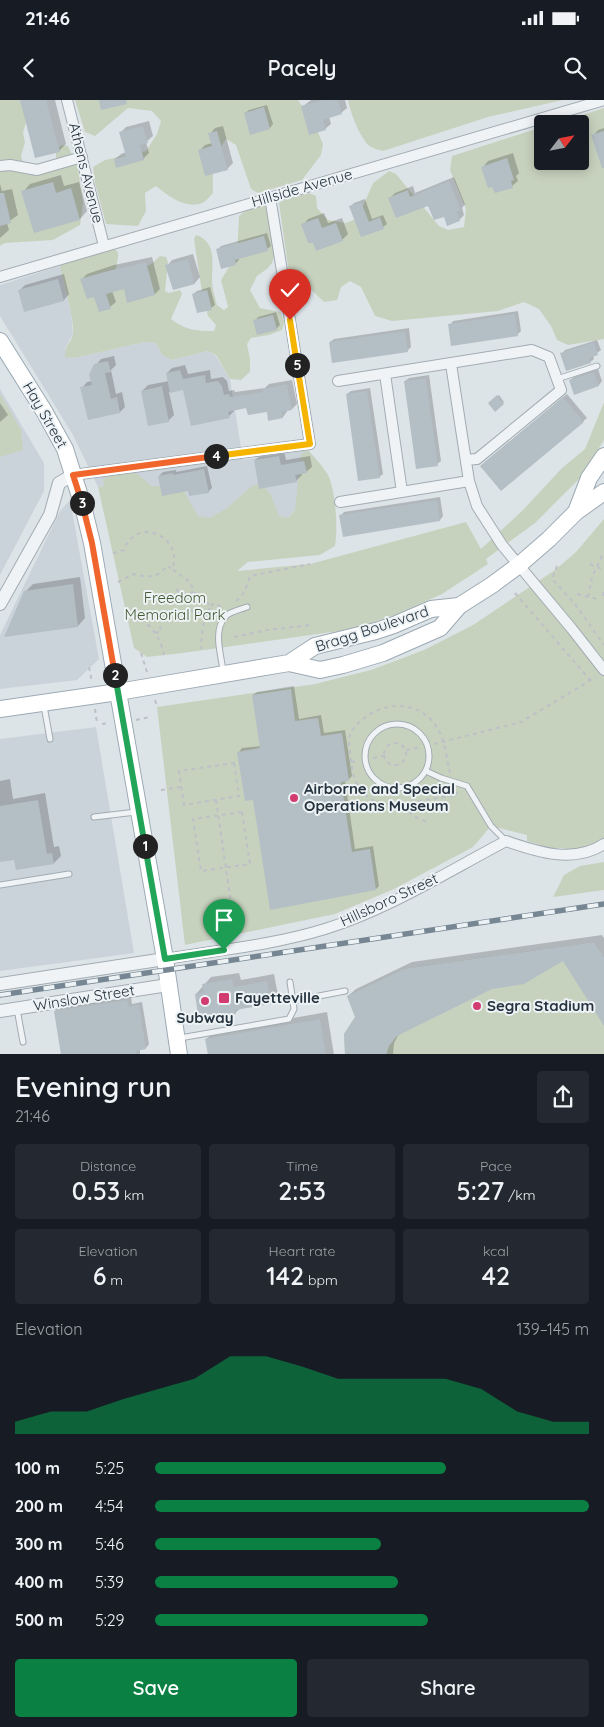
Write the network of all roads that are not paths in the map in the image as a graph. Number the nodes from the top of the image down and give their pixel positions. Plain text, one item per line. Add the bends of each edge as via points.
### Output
1 (67, 100) edge
2 (604, 100) edge
3 (82, 157) junction
4 (0, 166) edge
5 (270, 197) junction
6 (104, 246) junction
7 (0, 277) edge
8 (0, 341) edge
9 (451, 364) junction
10 (597, 366) dead end
11 (385, 374) junction
12 (557, 379) junction
13 (338, 381) dead end
14 (604, 456) edge
15 (466, 460) junction
16 (73, 475) junction
17 (469, 481) junction
18 (402, 492) junction
19 (604, 492) edge
20 (340, 502) dead end
21 (576, 512) junction
22 (519, 565) junction
23 (0, 604) edge
24 (459, 606) junction
25 (247, 607) dead end
26 (289, 663) junction
27 (600, 673) edge
28 (224, 674) junction
29 (118, 692) junction
30 (44, 702) junction
31 (0, 709) edge
32 (50, 739) dead end
33 (426, 771) junction
34 (139, 812) junction
35 (94, 817) dead end
36 (506, 841) junction
37 (604, 844) edge
38 (69, 874) dead end
39 (0, 885) edge
40 (165, 959) junction
41 (290, 982) dead end
42 (0, 984) edge
43 (168, 985) junction
44 (345, 991) dead end
45 (293, 1001) junction
46 (17, 1009) junction
47 (0, 1011) edge
48 (23, 1042) dead end
49 (178, 1046) edge

1 - 3 street, Athens Avenue
2 - 5 street, Hillside Avenue
3 - 4 street via 37,170 10,164
3 - 6 street, Athens Avenue
5 - 6 street, Hillside Avenue
5 - 16 street via 310,444
6 - 7 street, Hillside Avenue
8 - 16 main road, Hay Street via 44,410 65,449
9 - 11 street
9 - 12 street via 532,350 549,357
9 - 15 street
10 - 12 lane
11 - 13 street
11 - 18 street
12 - 15 street via 560,390 477,459
14 - 21 main road, Bragg Boulevard via 589,478
15 - 17 street
16 - 23 street via 59,483 50,515
16 - 29 main road, Hay Street via 92,543
17 - 18 street
17 - 22 street via 484,518
18 - 20 street
19 - 21 main road, Bragg Boulevard
21 - 22 main road, Bragg Boulevard
22 - 24 main road, Bragg Boulevard
22 - 27 street via 572,629
24 - 26 main road, Bragg Boulevard via 431,609 376,631 315,646
24 - 26 main road, Bragg Boulevard via 440,628 363,659 320,670
25 - 28 lane via 225,617 219,629
26 - 28 main road, Bragg Boulevard
28 - 29 main road, Bragg Boulevard
29 - 30 main road, Bragg Boulevard
29 - 34 main road, Hay Street
30 - 31 main road, Bragg Boulevard
30 - 32 lane
33 - 33 lane via 430,758 428,745 410,726 390,724 369,740 365,753 367,766 379,782 392,788 406,787 418,781
33 - 36 lane via 467,786 491,826
34 - 35 lane
34 - 40 main road, Hay Street
36 - 37 street via 534,851 575,855
36 - 40 street, Hillsboro Street via 412,892 325,929 282,940
38 - 39 lane
40 - 42 street, Winslow Street
40 - 43 main road, Hay Street
41 - 45 lane
43 - 46 street, Winslow Street
43 - 49 main road, Hay Street
44 - 45 lane
45 - 49 lane via 294,1009 289,1019
46 - 47 street, Winslow Street
46 - 48 lane

